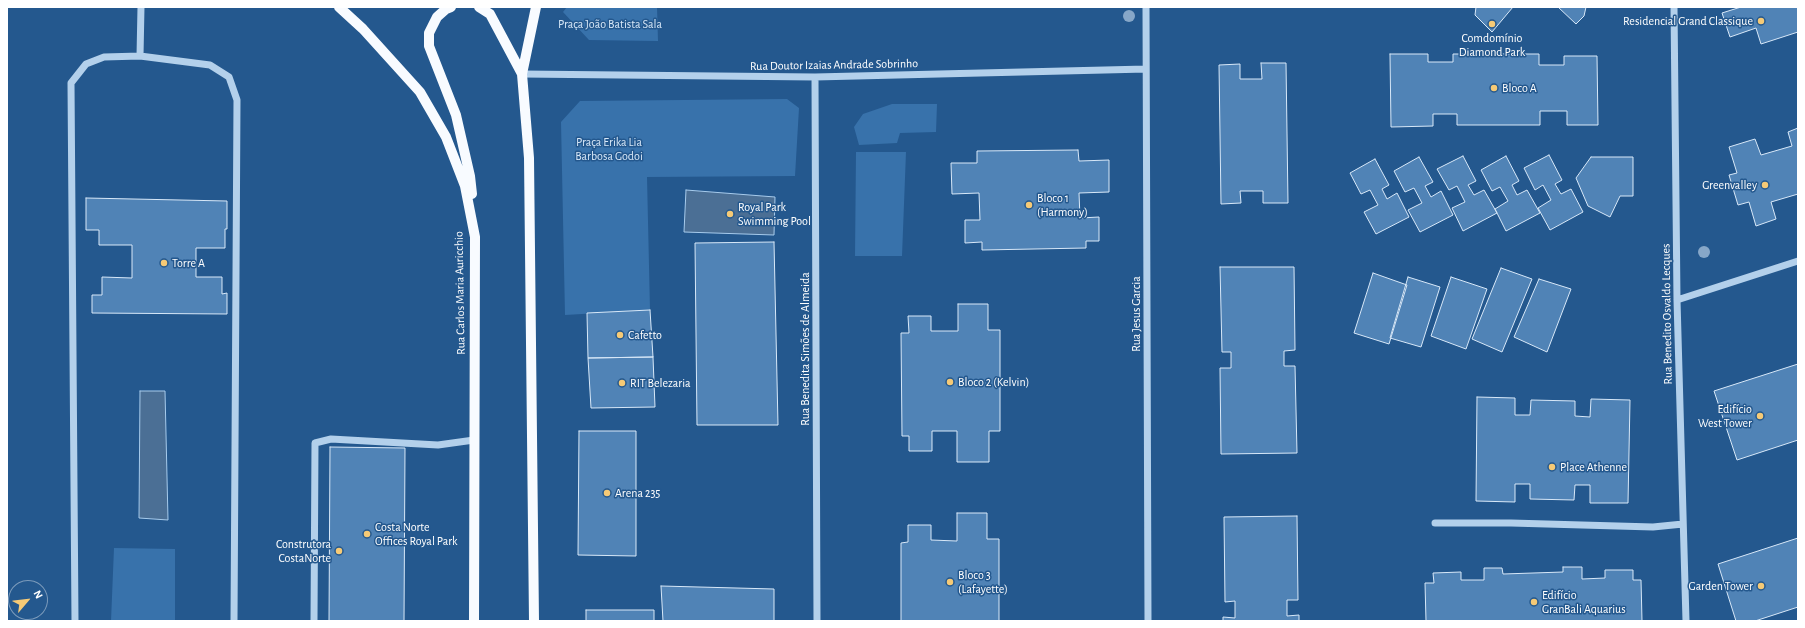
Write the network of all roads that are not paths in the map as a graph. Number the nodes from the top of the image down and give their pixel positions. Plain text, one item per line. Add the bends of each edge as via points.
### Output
1 (141, 7) edge
2 (340, 7) edge
3 (452, 7) edge
4 (479, 7) edge
5 (536, 7) edge
6 (1146, 7) edge
7 (1674, 7) edge
8 (140, 56) junction
9 (1146, 69) junction
10 (522, 74) junction
11 (815, 77) junction
12 (475, 237) junction
13 (1798, 261) edge
14 (1677, 300) junction
15 (474, 440) junction
16 (1435, 523) dead end
17 (1683, 524) junction
18 (75, 621) edge
19 (234, 621) edge
20 (314, 621) edge
21 (474, 621) edge
22 (534, 621) edge
23 (817, 621) edge
24 (1148, 621) edge
25 (1686, 621) edge

1 - 8 street
2 - 12 main road, Rua Carlos Maria Auricchio via 420,92 446,137 462,179
3 - 12 main road via 437,17 429,34 429,46 456,115 470,176
4 - 10 main road via 490,14
5 - 10 main road
6 - 9 street, Rua Jesus Garcia
7 - 14 street, Rua Benedito Osvaldo Lecques
8 - 18 street via 98,59 86,64 71,83
8 - 19 street via 210,65 229,77 237,100
9 - 11 street, Rua Doutor Izaias Andrade Sobrinho
9 - 24 street, Rua Jesus Garcia
10 - 11 street, Rua Doutor Izaias Andrade Sobrinho
10 - 22 main road via 529,158
11 - 23 street, Rua Benedita Simões de Almeida
12 - 15 main road, Rua Carlos Maria Auricchio
13 - 14 street
14 - 17 street, Rua Benedito Osvaldo Lecques
15 - 20 street via 438,445 330,439 315,443
15 - 21 main road, Rua Carlos Maria Auricchio
16 - 17 street via 1653,527
17 - 25 street, Rua Benedito Osvaldo Lecques

